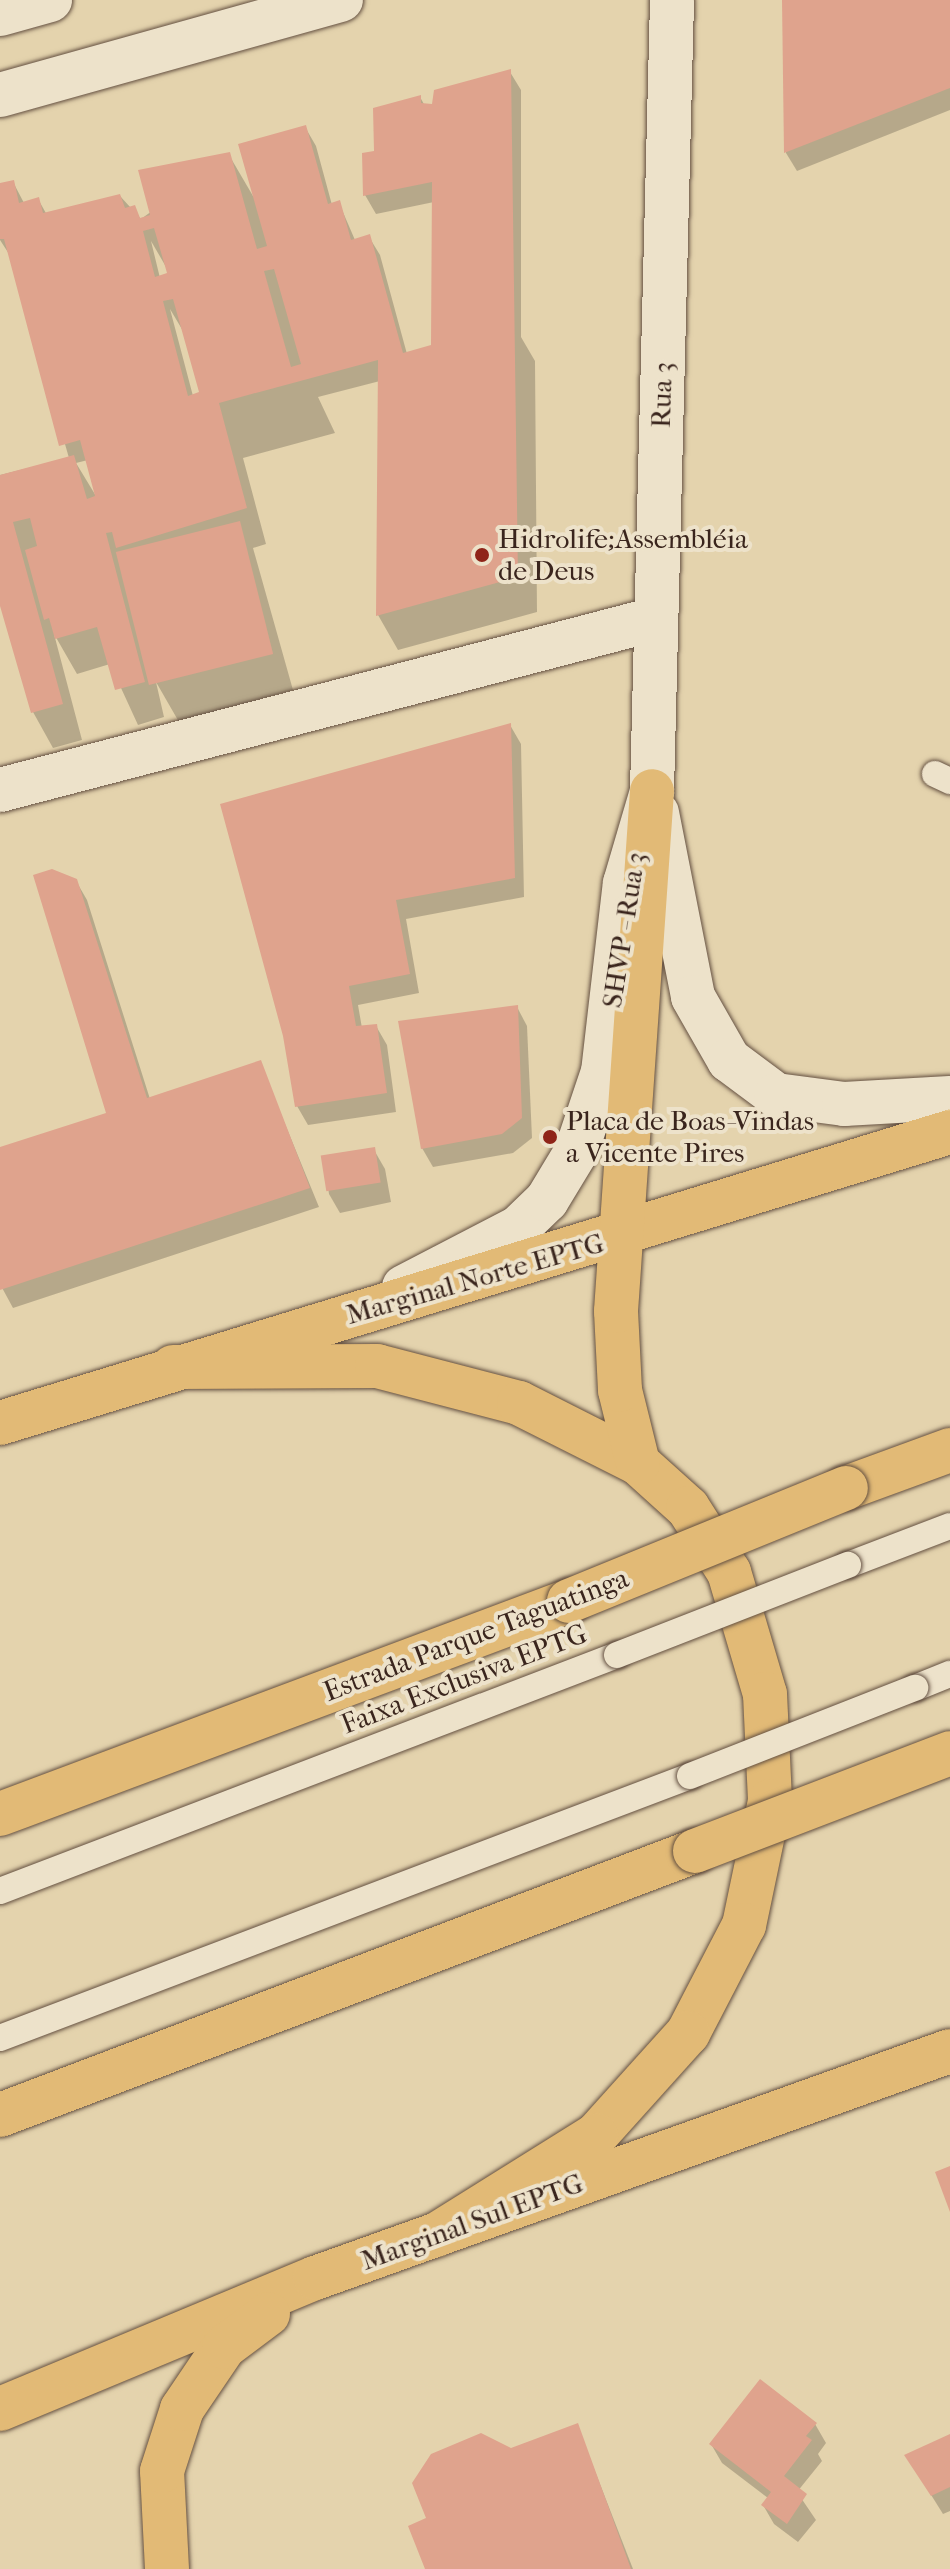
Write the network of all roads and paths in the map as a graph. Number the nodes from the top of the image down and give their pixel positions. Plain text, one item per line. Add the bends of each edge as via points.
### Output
1 (50, 0) edge
2 (341, 0) edge
3 (672, 0) edge
4 (0, 14) edge
5 (0, 95) edge
6 (655, 619) junction
7 (0, 790) edge
8 (652, 791) junction
9 (950, 1098) edge
10 (950, 1132) edge
11 (622, 1236) junction
12 (349, 1316) junction
13 (173, 1367) junction
14 (0, 1423) edge
15 (950, 1450) edge
16 (638, 1463) junction
17 (950, 1526) edge
18 (950, 1674) edge
19 (950, 1753) edge
20 (0, 1814) edge
21 (0, 1891) edge
22 (0, 2038) edge
23 (950, 2051) edge
24 (0, 2115) edge
25 (436, 2235) junction
26 (315, 2278) junction
27 (0, 2409) edge
28 (167, 2569) edge

1 - 4 main road
2 - 5 main road
3 - 6 main road, Rua 3
6 - 7 main road
6 - 8 main road, Rua 3
8 - 9 main road, SHVP - Rua 3 via 693,997 729,1060 776,1095 844,1104
8 - 11 main road
8 - 12 main road, SHVP - Rua 3 via 625,883 603,1072 576,1152 547,1200 518,1228
10 - 11 main road, Marginal Norte EPTG
11 - 12 main road, Marginal Norte EPTG
11 - 16 main road via 616,1311 620,1390
12 - 13 main road, Marginal Norte EPTG
13 - 14 main road, Marginal Norte EPTG
13 - 16 main road via 377,1366 519,1403
15 - 20 main road, Estrada Parque Taguatinga, bridge via 569,1601
16 - 25 main road via 688,1508 729,1572 765,1694 770,1801 744,1925 688,2033 596,2135
17 - 21 lane, Faixa Exclusiva EPTG, bridge
18 - 22 lane, bridge
19 - 24 main road, bridge
23 - 25 main road, Marginal Sul EPTG
25 - 26 main road, Marginal Sul EPTG
26 - 27 main road, Marginal Sul EPTG
26 - 28 main road via 224,2347 182,2409 162,2471

